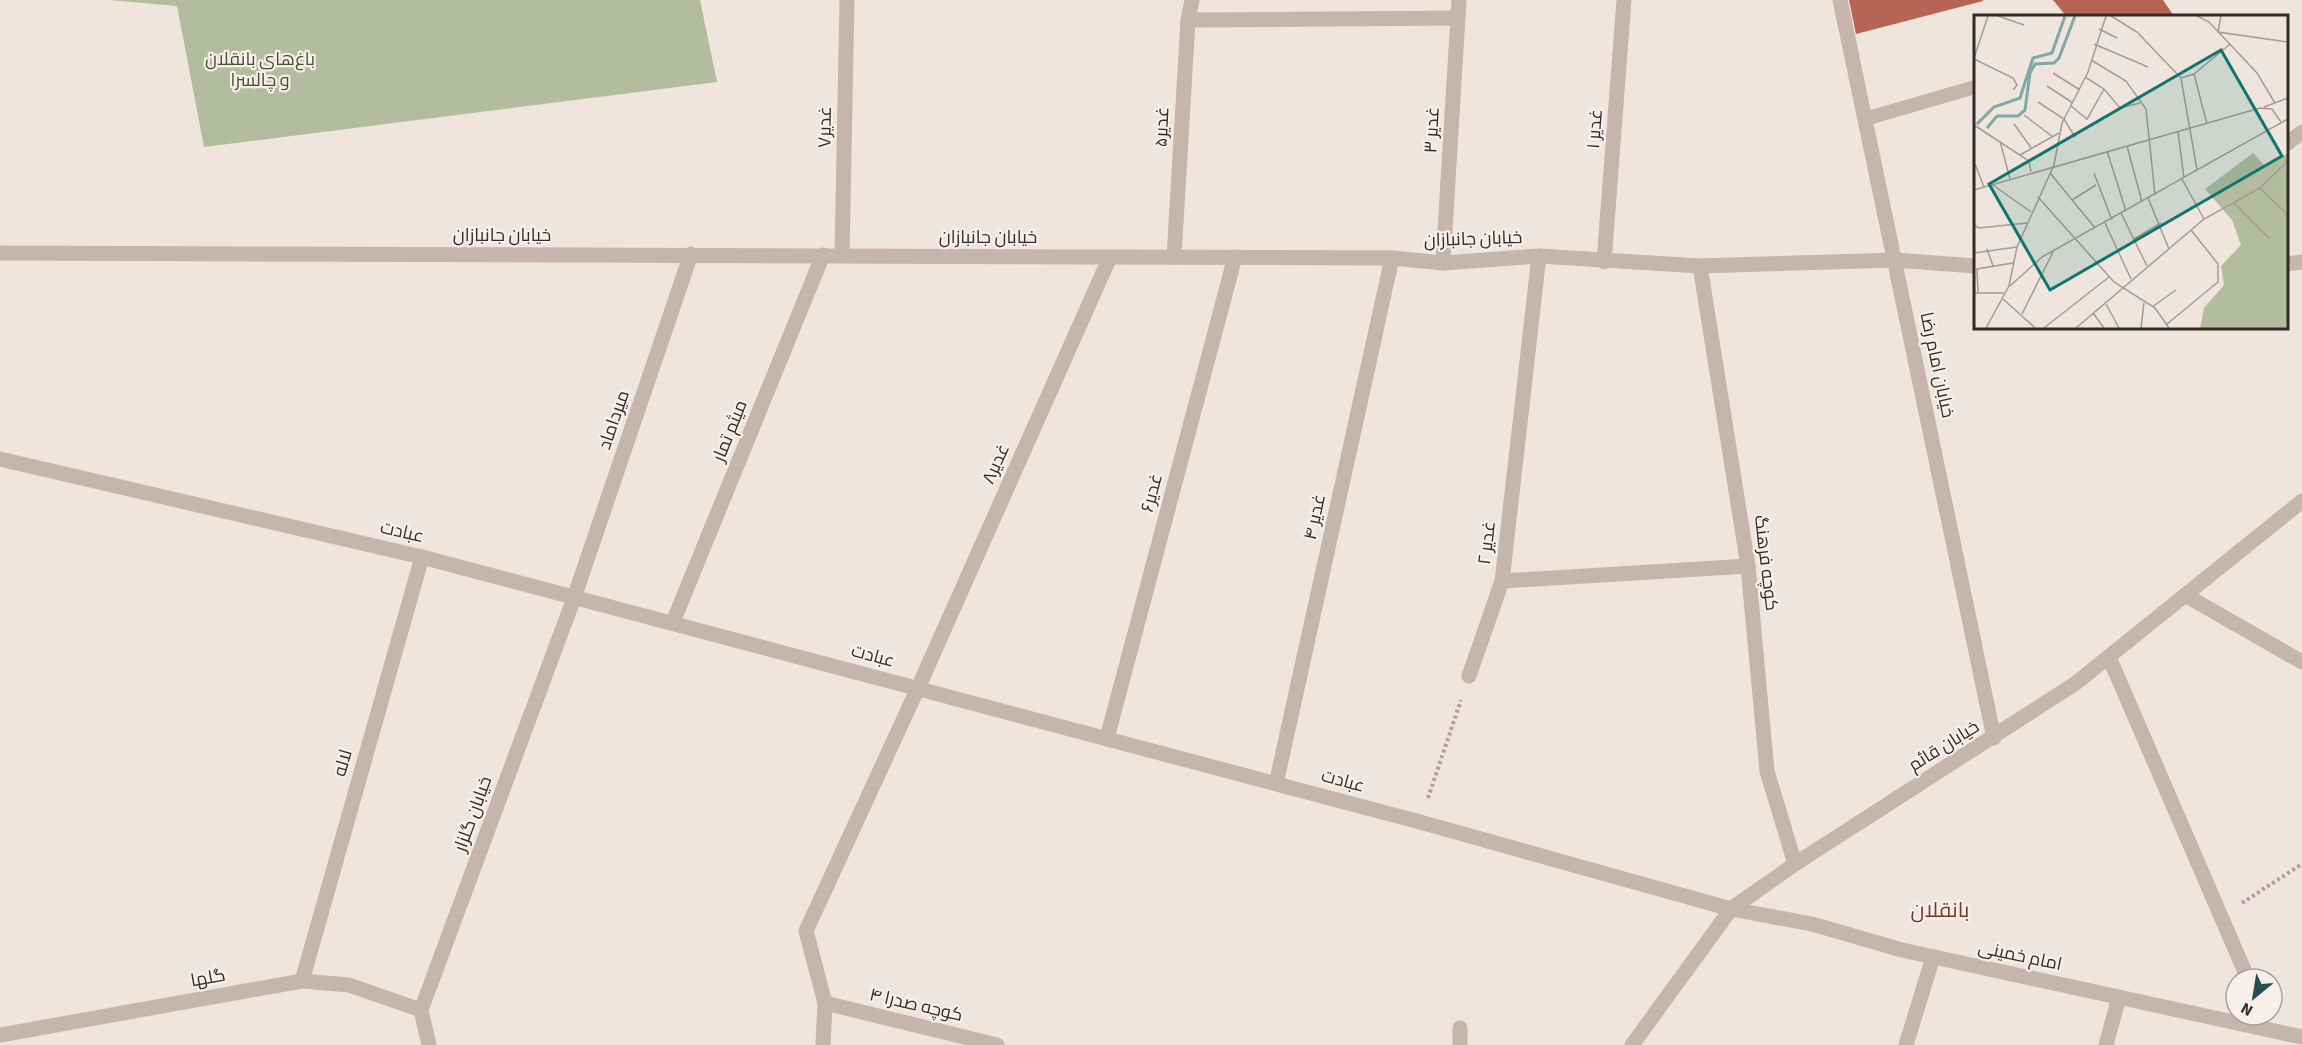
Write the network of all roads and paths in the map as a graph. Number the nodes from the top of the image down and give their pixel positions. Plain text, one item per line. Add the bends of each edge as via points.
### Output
1 (848, 0) edge
2 (1192, 0) edge
3 (1459, 0) edge
4 (1624, 0) edge
5 (1840, 0) edge
6 (1458, 18) junction
7 (1188, 20) junction
8 (1974, 87) edge
9 (1865, 119) junction
10 (2302, 132) edge
11 (2287, 143) edge
12 (0, 253) edge
13 (691, 255) junction
14 (823, 255) junction
15 (842, 255) junction
16 (1539, 256) junction
17 (1110, 257) junction
18 (1174, 257) junction
19 (1235, 257) junction
20 (1392, 258) junction
21 (1895, 260) junction
22 (1604, 262) junction
23 (2302, 262) edge
24 (1443, 263) junction
25 (2287, 264) edge
26 (1700, 266) junction
27 (1974, 266) edge
28 (0, 459) edge
29 (2302, 501) edge
30 (422, 557) junction
31 (1748, 566) junction
32 (1502, 581) junction
33 (2185, 595) junction
34 (574, 598) junction
35 (673, 622) junction
36 (2109, 657) junction
37 (2302, 662) edge
38 (1469, 676) joint
39 (918, 688) junction
40 (1107, 738) junction
41 (1994, 738) junction
42 (1276, 784) junction
43 (1420, 822) junction
44 (1795, 864) junction
45 (2302, 864) edge
46 (1731, 909) junction
47 (2221, 916) junction
48 (1933, 957) junction
49 (2243, 967) edge
50 (302, 981) junction
51 (2119, 997) junction
52 (825, 1003) junction
53 (421, 1010) junction
54 (2224, 1015) edge
55 (2280, 1027) edge
56 (1460, 1028) dead end
57 (0, 1035) edge
58 (2302, 1036) edge
59 (429, 1045) edge
60 (823, 1045) edge
61 (998, 1045) edge
62 (1460, 1045) edge
63 (1632, 1045) edge
64 (1906, 1045) edge
65 (2106, 1045) edge

1 - 15 street, غدیر۷
2 - 7 street, غدیر۵
3 - 6 street, غدیر ۳
4 - 22 street, غدیر ۱
5 - 9 street, خیابان امام رضا
6 - 7 street
6 - 24 street, غدیر ۳
7 - 18 street, غدیر۵
8 - 9 lane
9 - 21 street, خیابان امام رضا
10 - 11 street
12 - 13 street, خیابان جانبازان
13 - 14 street, خیابان جانبازان
13 - 34 street, میرداماد
14 - 15 street, خیابان جانبازان
14 - 35 street, میثم تمار
15 - 17 street, خیابان جانبازان
16 - 22 street, خیابان جانبازان
16 - 24 street, خیابان جانبازان
16 - 32 street, غدیر ۲
17 - 18 street, خیابان جانبازان
17 - 39 street, غدیر۸
18 - 19 street, خیابان جانبازان
19 - 20 street, خیابان جانبازان
19 - 40 street, غدیر۶
20 - 24 street, خیابان جانبازان
20 - 42 street, غدیر ۴
21 - 26 street, خیابان جانبازان
21 - 27 street, خیابان جانبازان
21 - 41 street, خیابان امام رضا
22 - 26 street, خیابان جانبازان
23 - 25 street
26 - 31 street, کوچه فرهنگ
28 - 30 street, عبادت
29 - 33 street, خیابان قائم
30 - 34 street, عبادت
30 - 50 street, لاله
31 - 32 street
31 - 44 street, کوچه فرهنگ via 1767,771
32 - 38 street, غدیر ۲
33 - 36 street, خیابان قائم
33 - 37 street
34 - 35 street, عبادت
34 - 53 street, خیابان گلزار
35 - 39 street, عبادت
36 - 41 street, خیابان قائم
36 - 47 street
38 - 43 path
39 - 40 street, عبادت
39 - 52 street, غدیر۸ via 806,931
40 - 42 street, عبادت
41 - 44 street, خیابان قائم
42 - 43 street, عبادت
43 - 46 street, عبادت
44 - 46 street, خیابان قائم
45 - 47 path
46 - 48 street, امام خمینی via 1812,924
46 - 63 street, خیابان قائم
47 - 49 street
48 - 51 street, امام خمینی
48 - 64 street
50 - 53 street, گلها via 349,985
50 - 57 street, گلها
51 - 54 street, امام خمینی
51 - 65 street
52 - 60 street, غدیر۸
52 - 61 street, کوچه صدرا ۴
53 - 59 street
55 - 58 street, امام خمینی
56 - 62 street

